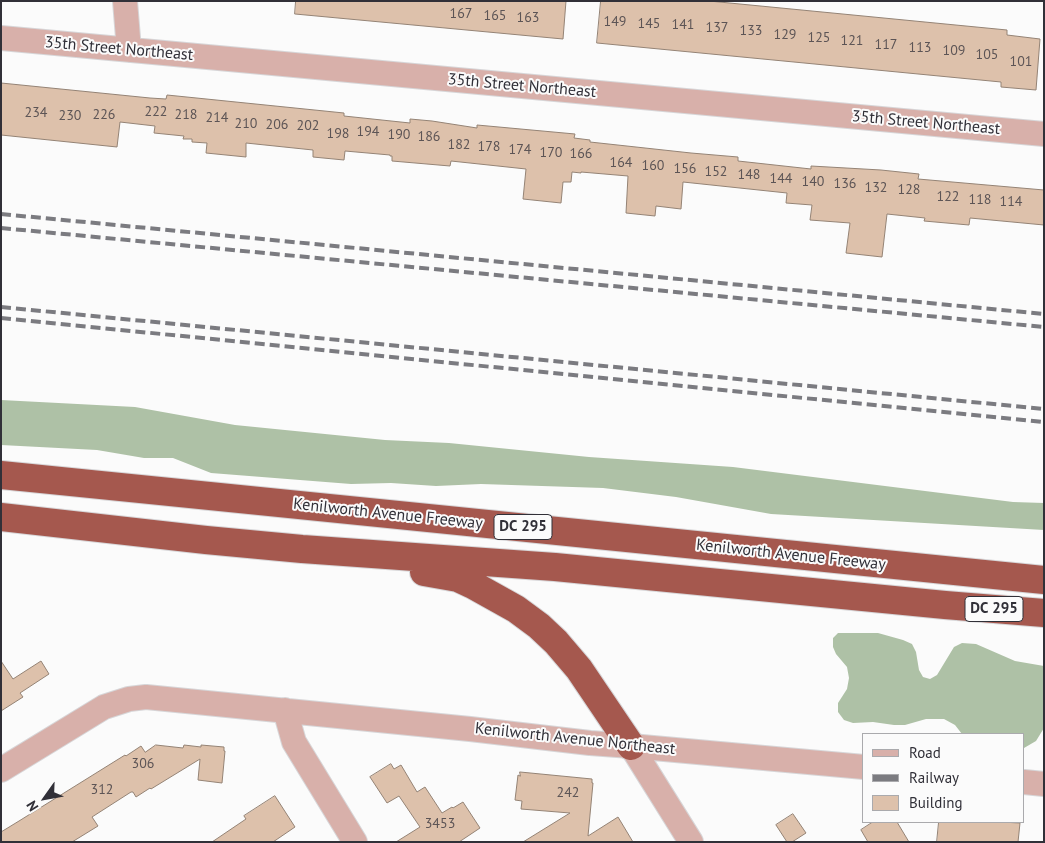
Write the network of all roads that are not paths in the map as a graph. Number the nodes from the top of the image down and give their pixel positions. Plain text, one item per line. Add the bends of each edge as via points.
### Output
1 (126, 1) edge
2 (1, 38) edge
3 (129, 50) junction
4 (1044, 134) edge
5 (1, 475) edge
6 (1, 517) edge
7 (302, 549) junction
8 (1044, 580) edge
9 (945, 605) junction
10 (1044, 613) edge
11 (1044, 621) edge
12 (286, 710) junction
13 (631, 746) junction
14 (862, 767) edge
15 (1, 770) edge
16 (1025, 782) edge
17 (1044, 784) edge
18 (355, 842) edge
19 (691, 842) edge

1 - 3 street
2 - 3 street, 35th Street Northeast
3 - 4 street, 35th Street Northeast
5 - 8 highway, Kenilworth Avenue Freeway / DC 295
6 - 7 highway, Kenilworth Avenue Freeway / DC 295
7 - 9 highway, Kenilworth Avenue Freeway / DC 295 via 555,567
7 - 13 highway via 458,578 488,592 530,619 556,642 580,669
9 - 10 highway, DC 295
9 - 11 highway
12 - 13 street, Kenilworth Avenue Northeast
12 - 15 street, Kenilworth Avenue Northeast via 146,697 129,699 104,707
12 - 18 street via 294,742
13 - 14 street, Kenilworth Avenue Northeast
13 - 19 street
16 - 17 street

